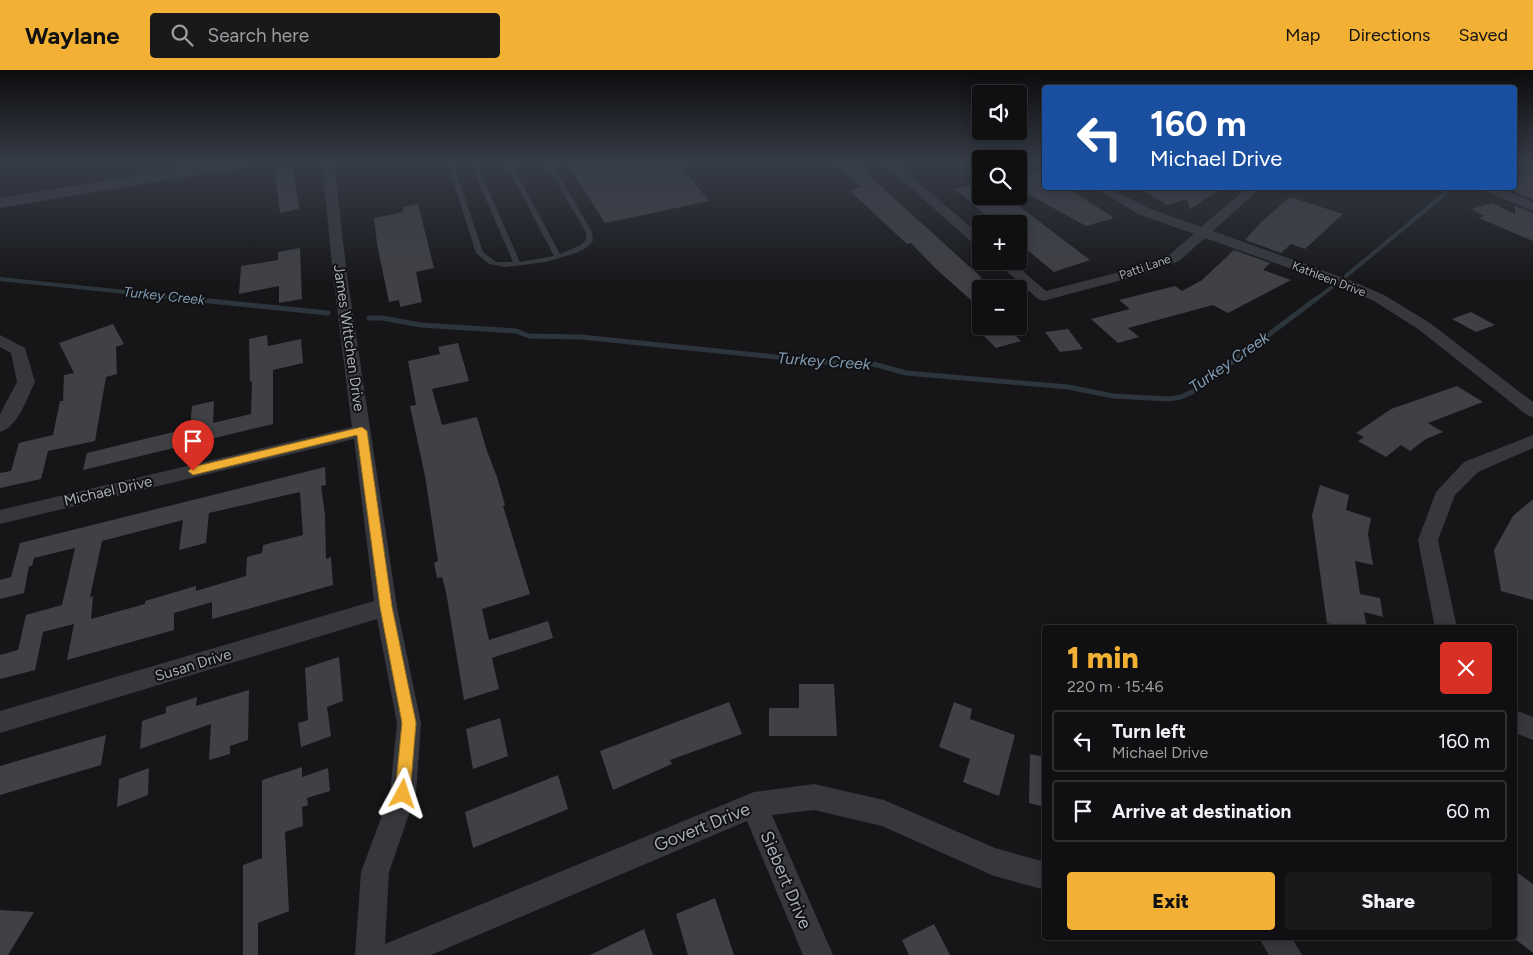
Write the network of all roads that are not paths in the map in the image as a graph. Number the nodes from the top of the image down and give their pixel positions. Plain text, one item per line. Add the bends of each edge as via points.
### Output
1 (332, 203) edge
2 (464, 203) edge
3 (491, 203) edge
4 (530, 203) edge
5 (573, 203) edge
6 (935, 203) edge
7 (1129, 203) edge
8 (1237, 203) edge
9 (1202, 234) junction
10 (972, 235) edge
11 (558, 256) junction
12 (517, 264) junction
13 (1013, 270) edge
14 (0, 340) edge
15 (1533, 411) edge
16 (0, 426) edge
17 (362, 431) junction
18 (1533, 441) edge
19 (0, 517) edge
20 (386, 607) junction
21 (1445, 625) edge
22 (0, 722) edge
23 (1517, 722) edge
24 (1533, 729) edge
25 (754, 805) junction
26 (1042, 875) edge
27 (1276, 940) edge
28 (370, 955) edge
29 (395, 955) edge
30 (818, 955) edge
31 (1287, 955) edge

1 - 17 street, James Wittchen Drive
2 - 12 lane via 480,253 494,264
3 - 12 lane
4 - 11 lane
5 - 11 lane via 586,226 590,241 586,247
6 - 10 street
7 - 9 street, Kathleen Drive
8 - 9 street, Patti Lane
9 - 13 street, Patti Lane via 1174,258 1132,273 1043,296
9 - 15 street, Kathleen Drive via 1380,298 1424,326
11 - 12 lane
14 - 16 street via 19,351 26,382 10,414
17 - 19 street, Michael Drive
17 - 20 street, James Wittchen Drive
18 - 21 street via 1471,467 1446,492 1428,540
20 - 22 street, Susan Drive
20 - 28 street, James Wittchen Drive via 409,723 403,794 375,872
23 - 24 street
25 - 26 street, Govert Drive via 814,797 884,813 994,862
25 - 29 street, Govert Drive
25 - 30 street, Siebert Drive
27 - 31 street

